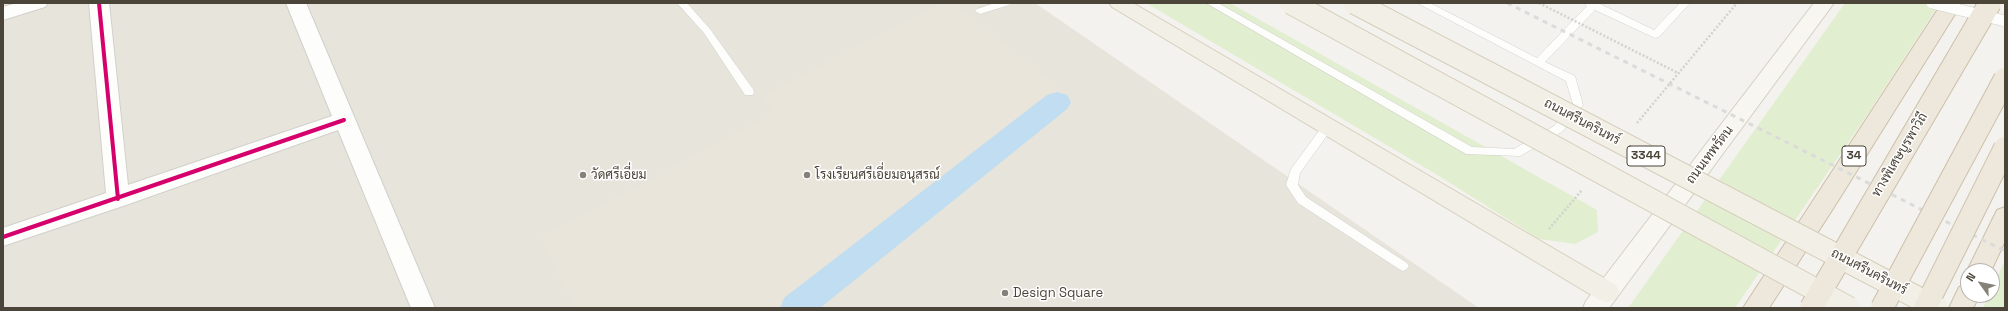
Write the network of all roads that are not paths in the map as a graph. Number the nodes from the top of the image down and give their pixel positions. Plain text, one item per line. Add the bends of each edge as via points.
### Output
1 (38, 3) edge
2 (99, 3) edge
3 (296, 3) edge
4 (682, 3) edge
5 (1006, 3) edge
6 (1119, 3) edge
7 (1211, 3) edge
8 (1291, 3) edge
9 (1355, 3) edge
10 (1422, 3) edge
11 (1685, 3) edge
12 (1824, 3) edge
13 (1932, 3) edge
14 (1952, 3) edge
15 (1990, 3) edge
16 (1591, 4) edge
17 (980, 11) dead end
18 (3, 14) edge
19 (2005, 20) edge
20 (1539, 62) junction
21 (2005, 78) edge
22 (749, 92) dead end
23 (344, 120) junction
24 (1328, 128) junction
25 (2005, 148) edge
26 (118, 199) junction
27 (2005, 216) edge
28 (3, 237) edge
29 (1983, 263) edge
30 (1403, 266) dead end
31 (1601, 300) edge
32 (423, 308) edge
33 (1755, 308) edge
34 (1811, 308) edge
35 (1850, 308) edge
36 (1882, 308) edge
37 (1925, 308) edge
38 (1937, 308) edge

1 - 18 street
2 - 26 street
3 - 23 street
4 - 22 lane via 707,31
5 - 17 lane
6 - 24 main road
7 - 20 lane via 1470,151 1516,153 1558,129 1578,105 1571,79
8 - 35 main road, 3344, bridge
9 - 38 main road, ถนนศรีนครินทร์ / 3344, bridge
10 - 20 lane
11 - 16 lane via 1655,35
12 - 31 main road, ถนนเทพรัตน
13 - 19 lane, bridge
14 - 33 highway, 34
15 - 34 highway, ทางพิเศษบูรพาวิถี, bridge
16 - 20 lane
21 - 36 highway, bridge
23 - 26 street
23 - 32 street
24 - 30 lane via 1295,172 1292,185 1302,200
24 - 31 main road
25 - 37 highway, bridge
26 - 28 street
27 - 29 highway

